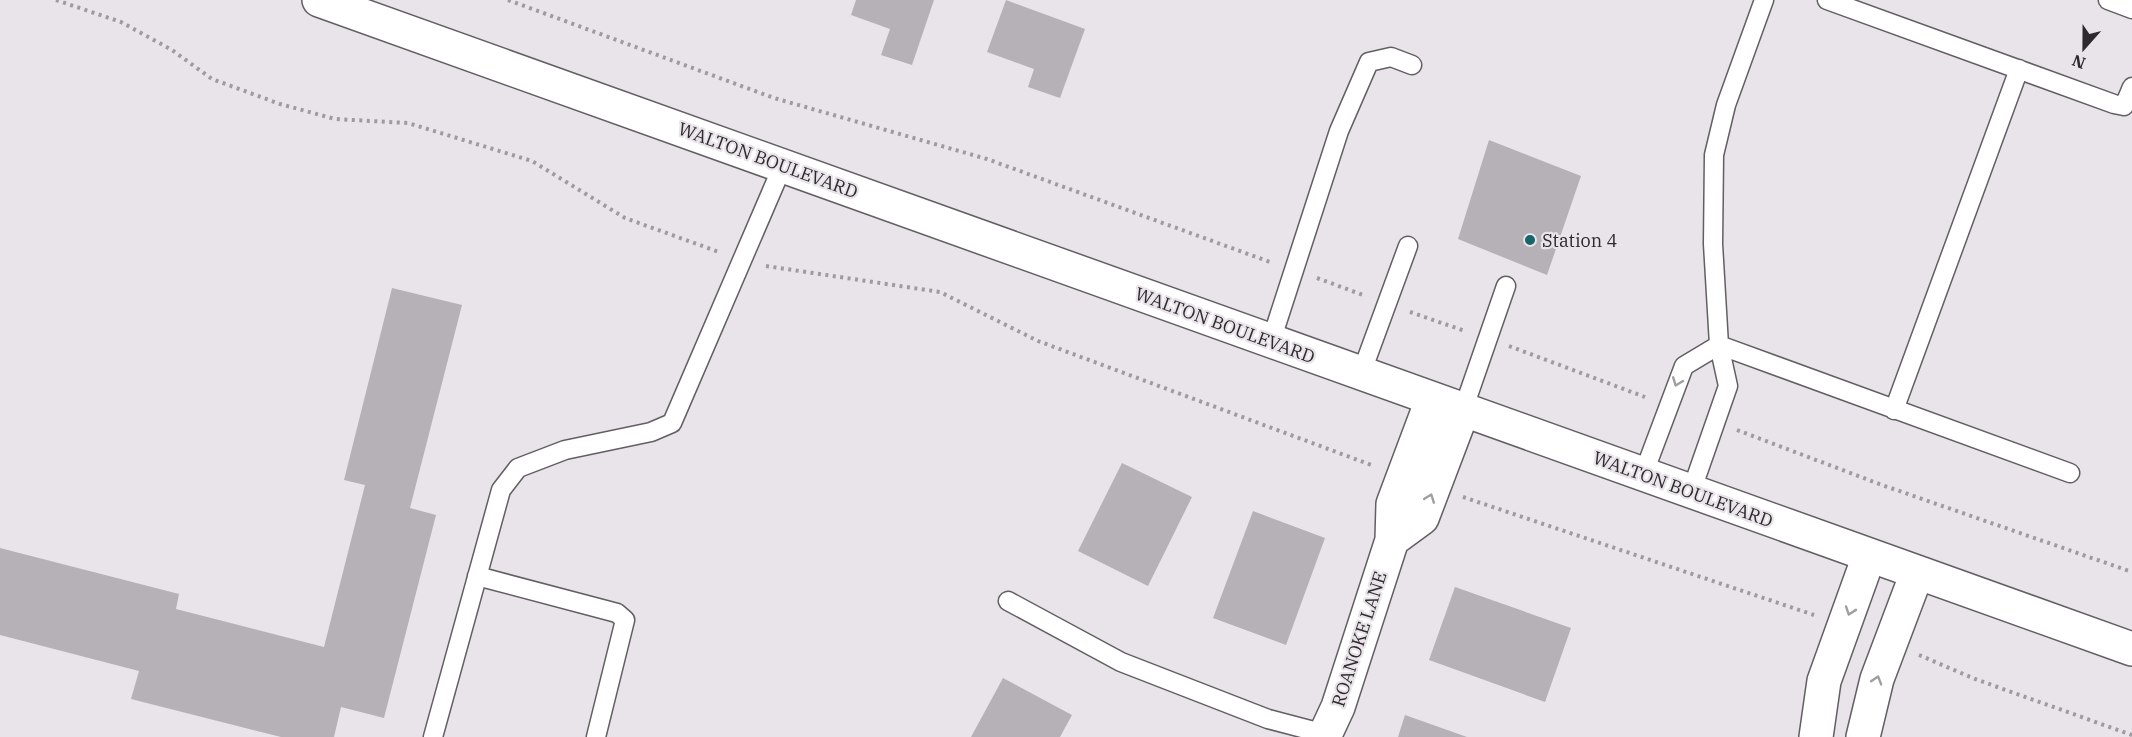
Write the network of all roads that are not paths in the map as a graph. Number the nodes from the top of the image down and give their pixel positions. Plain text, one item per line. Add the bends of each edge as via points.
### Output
1 (319, 0) edge
2 (1764, 0) edge
3 (1827, 0) edge
4 (2108, 0) edge
5 (2132, 9) edge
6 (1412, 65) dead end
7 (2019, 69) junction
8 (2132, 87) edge
9 (783, 165) junction
10 (1408, 246) dead end
11 (1506, 286) dead end
12 (1271, 341) junction
13 (1719, 345) junction
14 (1361, 374) junction
15 (1432, 400) junction
16 (1463, 410) junction
17 (1894, 410) junction
18 (2070, 473) dead end
19 (1643, 475) junction
20 (1691, 492) junction
21 (1392, 540) junction
22 (1869, 556) junction
23 (1917, 573) junction
24 (477, 576) junction
25 (1008, 601) dead end
26 (2132, 649) edge
27 (1325, 736) edge
28 (433, 737) edge
29 (596, 737) edge
30 (1815, 737) edge
31 (1863, 737) edge

1 - 9 main road, WALTON BOULEVARD
2 - 13 lane via 1726,105 1714,155 1713,244
3 - 7 lane
4 - 5 lane
6 - 12 lane via 1391,57 1369,62 1339,131
7 - 8 lane via 2124,106
7 - 17 lane
9 - 12 main road, WALTON BOULEVARD
9 - 24 lane via 672,423 651,432 565,450 518,468 501,490
10 - 14 lane
11 - 16 lane
12 - 14 main road, WALTON BOULEVARD
13 - 17 lane
13 -> 19 lane via 1684,366
13 - 20 lane via 1728,386
14 - 15 main road, WALTON BOULEVARD
15 - 16 main road, WALTON BOULEVARD
15 - 21 main road, ROANOKE LANE via 1393,504
16 - 19 main road, WALTON BOULEVARD
21 -> 16 main road via 1422,518
17 - 18 lane
19 - 20 main road, WALTON BOULEVARD
20 - 22 main road, WALTON BOULEVARD
21 - 27 main road, ROANOKE LANE
22 - 23 main road, WALTON BOULEVARD
22 -> 30 main road via 1824,681
23 - 26 main road, WALTON BOULEVARD
31 -> 23 main road via 1877,679
24 - 28 lane
24 - 29 lane via 617,613 625,620
25 - 27 lane via 1121,662 1268,719

